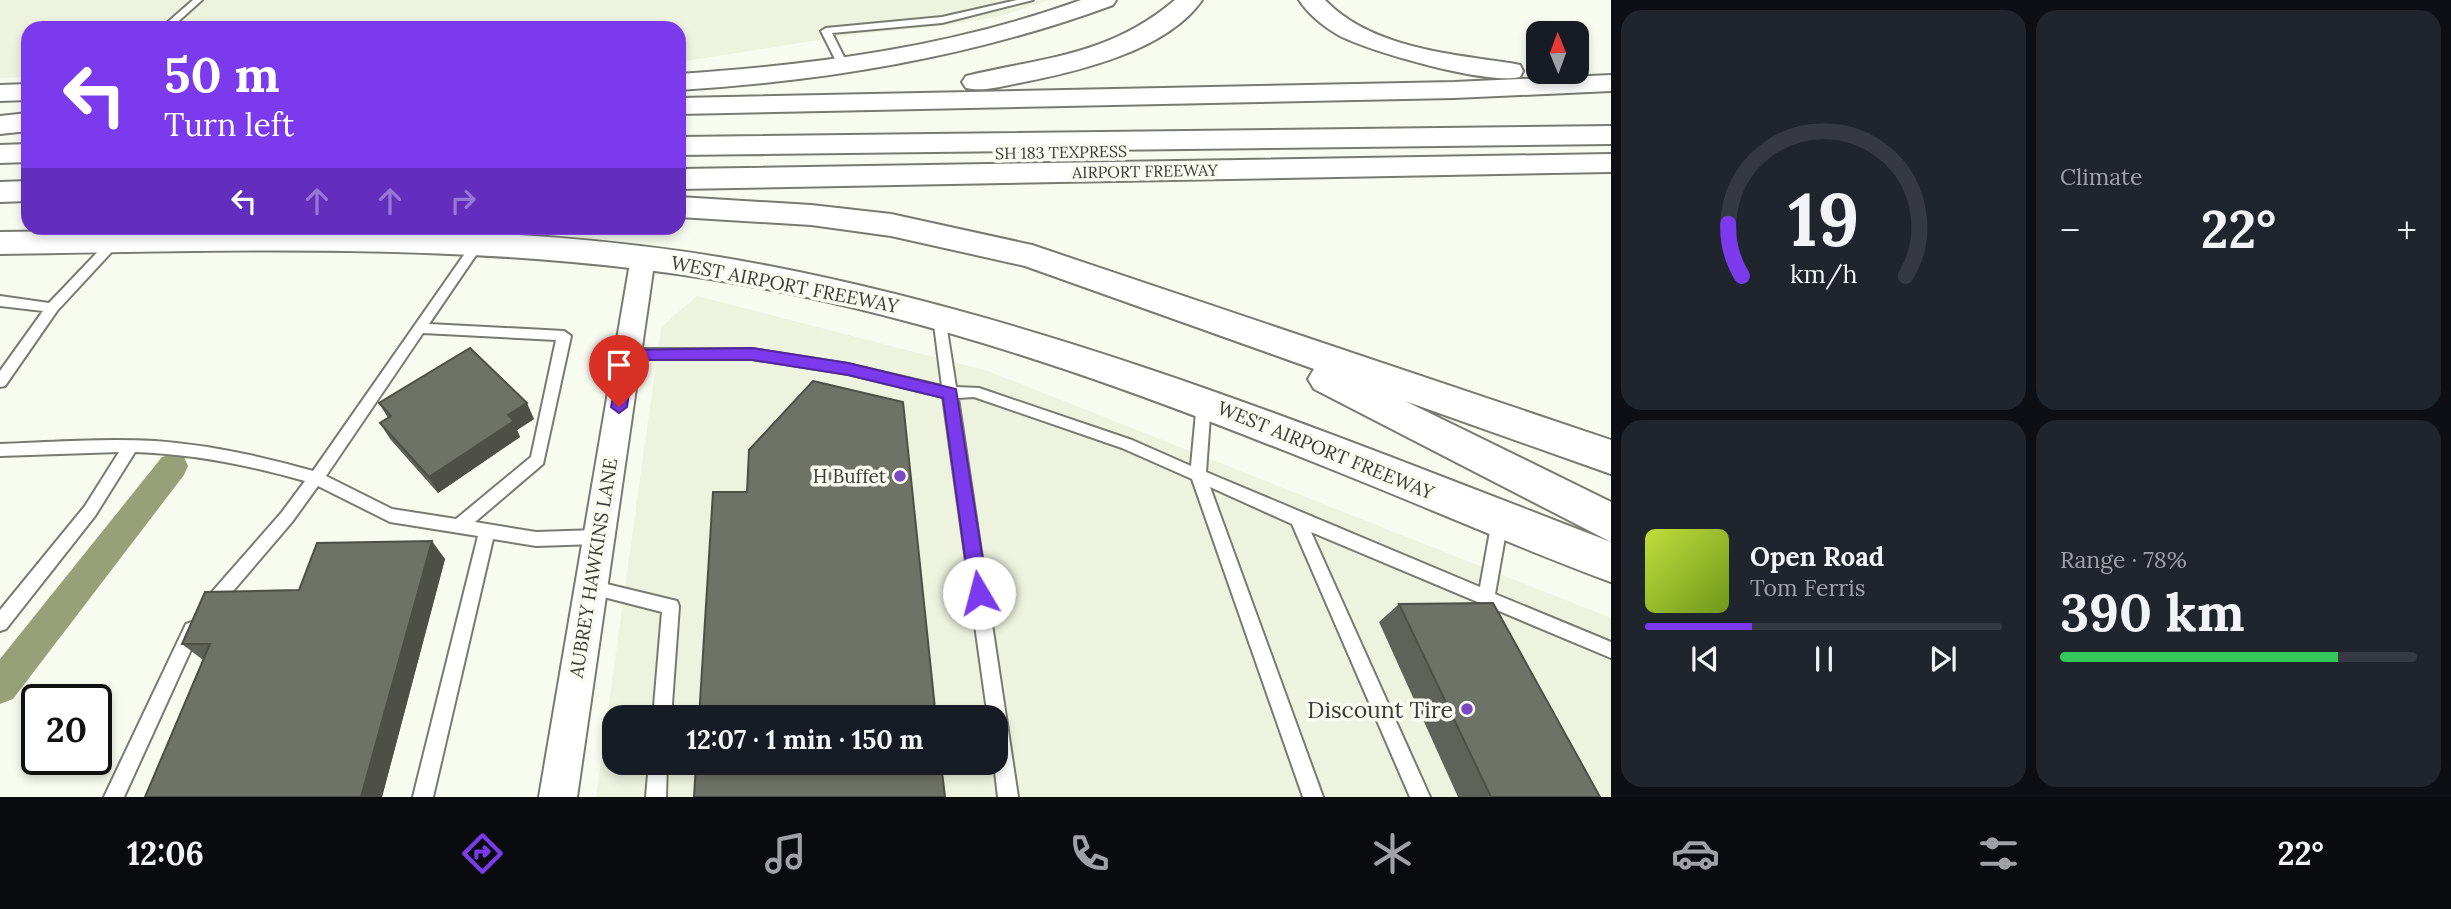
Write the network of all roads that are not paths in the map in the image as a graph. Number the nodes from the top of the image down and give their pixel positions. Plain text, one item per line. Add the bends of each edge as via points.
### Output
1 (198, 0) edge
2 (1029, 0) edge
3 (1104, 0) edge
4 (1190, 0) edge
5 (1311, 0) edge
6 (174, 21) edge
7 (844, 67) junction
8 (686, 81) edge
9 (1611, 82) edge
10 (21, 92) edge
11 (0, 93) edge
12 (686, 105) edge
13 (686, 105) edge
14 (1611, 118) edge
15 (21, 123) edge
16 (0, 125) edge
17 (686, 126) edge
18 (0, 131) edge
19 (21, 131) edge
20 (1611, 135) edge
21 (686, 146) edge
22 (1611, 146) edge
23 (21, 153) edge
24 (0, 154) edge
25 (686, 157) edge
26 (1611, 163) edge
27 (21, 165) edge
28 (0, 166) edge
29 (963, 174) junction
30 (686, 179) edge
31 (1611, 190) edge
32 (21, 191) edge
33 (0, 192) edge
34 (686, 207) edge
35 (114, 242) junction
36 (479, 242) junction
37 (0, 243) edge
38 (643, 257) junction
39 (1125, 286) junction
40 (0, 301) edge
41 (52, 308) junction
42 (940, 317) junction
43 (419, 328) junction
44 (627, 354) junction
45 (0, 382) edge
46 (950, 393) junction
47 (1204, 402) junction
48 (131, 446) junction
49 (0, 450) edge
50 (1611, 457) edge
51 (1198, 475) junction
52 (316, 478) junction
53 (1298, 519) junction
54 (1500, 519) junction
55 (1611, 523) edge
56 (458, 526) junction
57 (487, 531) junction
58 (597, 537) junction
59 (1611, 562) edge
60 (589, 587) junction
61 (1486, 597) junction
62 (0, 623) edge
63 (1611, 650) edge
64 (663, 705) edge
65 (657, 775) edge
66 (114, 797) edge
67 (423, 797) edge
68 (558, 797) edge
69 (656, 797) edge
70 (1009, 797) edge
71 (1313, 797) edge
72 (1420, 797) edge

1 - 6 lane
2 - 7 lane via 942,20 826,31
3 - 7 main road via 996,35
4 - 12 main road via 1147,32 1111,49 1019,74 918,89
5 - 9 main road via 1337,22 1404,51 1495,69
7 - 8 main road
9 - 13 main road via 1454,90
10 - 11 main road
14 - 17 main road
15 - 16 main road
18 - 19 main road
20 - 21 main road, SH 183 TEXPRESS
22 - 25 main road, SH 183 TEXPRESS
23 - 24 main road
26 - 29 main road, AIRPORT FREEWAY
27 - 28 main road
29 - 30 main road, AIRPORT FREEWAY
29 - 31 main road via 1096,184
32 - 33 main road
34 - 39 main road via 891,225 1032,256
35 - 36 main road, WEST AIRPORT FREEWAY via 405,238
35 - 37 main road, WEST AIRPORT FREEWAY
35 - 41 lane
36 - 38 main road, WEST AIRPORT FREEWAY
36 - 43 lane
38 - 42 main road, WEST AIRPORT FREEWAY via 814,286
38 - 44 street, AUBREY HAWKINS LANE
39 - 50 main road
39 - 55 main road via 1265,349
40 - 41 lane
41 - 45 lane
42 - 46 lane
42 - 47 main road, WEST AIRPORT FREEWAY
43 - 52 lane
43 - 56 lane via 564,336 538,460
44 - 46 lane via 752,354 848,369
44 - 58 street, AUBREY HAWKINS LANE
46 - 51 lane via 987,396 1127,444
46 - 70 lane
47 - 51 lane
47 - 54 main road, WEST AIRPORT FREEWAY
48 - 49 lane
48 - 52 lane via 204,452
48 - 62 lane via 90,511
51 - 53 lane
51 - 71 lane
52 - 56 lane via 390,515
52 - 66 lane via 195,623
53 - 61 lane
53 - 72 lane
54 - 59 main road, WEST AIRPORT FREEWAY
54 - 61 lane
56 - 57 lane
57 - 58 lane via 536,539
57 - 67 lane
58 - 60 street, AUBREY HAWKINS LANE
60 - 64 lane via 671,606
60 - 68 street, AUBREY HAWKINS LANE
61 - 63 lane
65 - 69 lane

